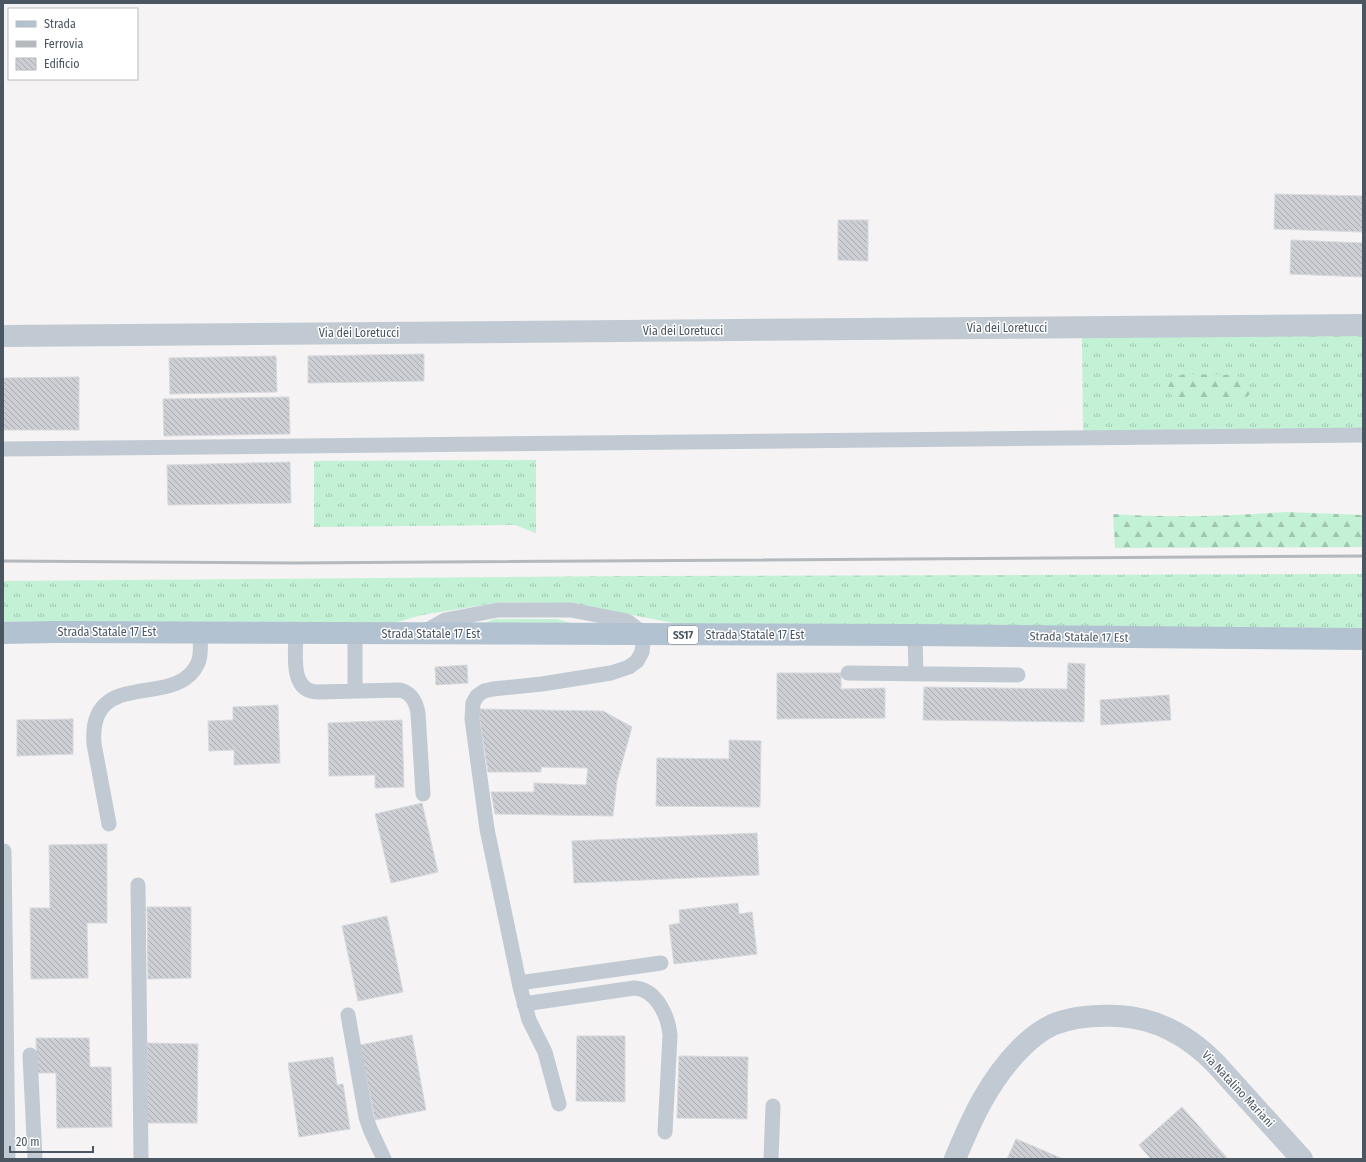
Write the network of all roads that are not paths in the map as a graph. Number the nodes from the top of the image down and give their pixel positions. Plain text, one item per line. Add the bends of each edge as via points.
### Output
1 (1363, 325) edge
2 (3, 336) edge
3 (1363, 435) edge
4 (3, 449) edge
5 (200, 632) junction
6 (3, 633) edge
7 (296, 633) junction
8 (355, 633) junction
9 (644, 634) junction
10 (916, 635) junction
11 (1363, 639) edge
12 (848, 673) dead end
13 (916, 674) junction
14 (1018, 675) dead end
15 (355, 691) junction
16 (423, 794) dead end
17 (109, 824) dead end
18 (4, 851) edge
19 (138, 884) dead end
20 (662, 964) dead end
21 (520, 983) junction
22 (524, 1004) junction
23 (348, 1015) dead end
24 (30, 1055) dead end
25 (559, 1104) dead end
26 (773, 1106) dead end
27 (665, 1132) dead end
28 (8, 1159) edge
29 (35, 1159) edge
30 (141, 1159) edge
31 (384, 1159) edge
32 (771, 1159) edge
33 (954, 1159) edge
34 (1302, 1159) edge

1 - 2 street, Via dei Loretucci
3 - 4 lane
5 - 6 main road, Strada Statale 17 Est / SS17
5 - 7 main road, Strada Statale 17 Est / SS17
5 - 17 lane via 200,652 193,672 172,685 116,697 107,703 97,716 93,732 94,744
7 - 8 main road, Strada Statale 17 Est / SS17
7 - 15 lane via 296,673 304,688 314,692
8 - 9 main road, Strada Statale 17 Est / SS17
8 - 15 lane
9 - 10 main road, Strada Statale 17 Est / SS17
9 - 21 lane via 644,647 640,656 623,670 542,684 492,689 480,693 473,703 472,719 484,810
10 - 11 main road, Strada Statale 17 Est / SS17
10 - 13 lane
12 - 13 lane
13 - 14 lane
15 - 16 lane via 400,690 411,695 415,701
18 - 28 lane
19 - 30 lane
20 - 21 lane
21 - 22 lane
22 - 25 lane via 545,1052
22 - 27 lane via 634,988 651,995 664,1014 670,1035
23 - 31 lane via 366,1117
24 - 29 lane
26 - 32 lane
33 - 34 street, Via Natalino Mariani via 973,1115 994,1079 1032,1038 1052,1025 1100,1015 1146,1020 1172,1030 1193,1043 1204,1051

